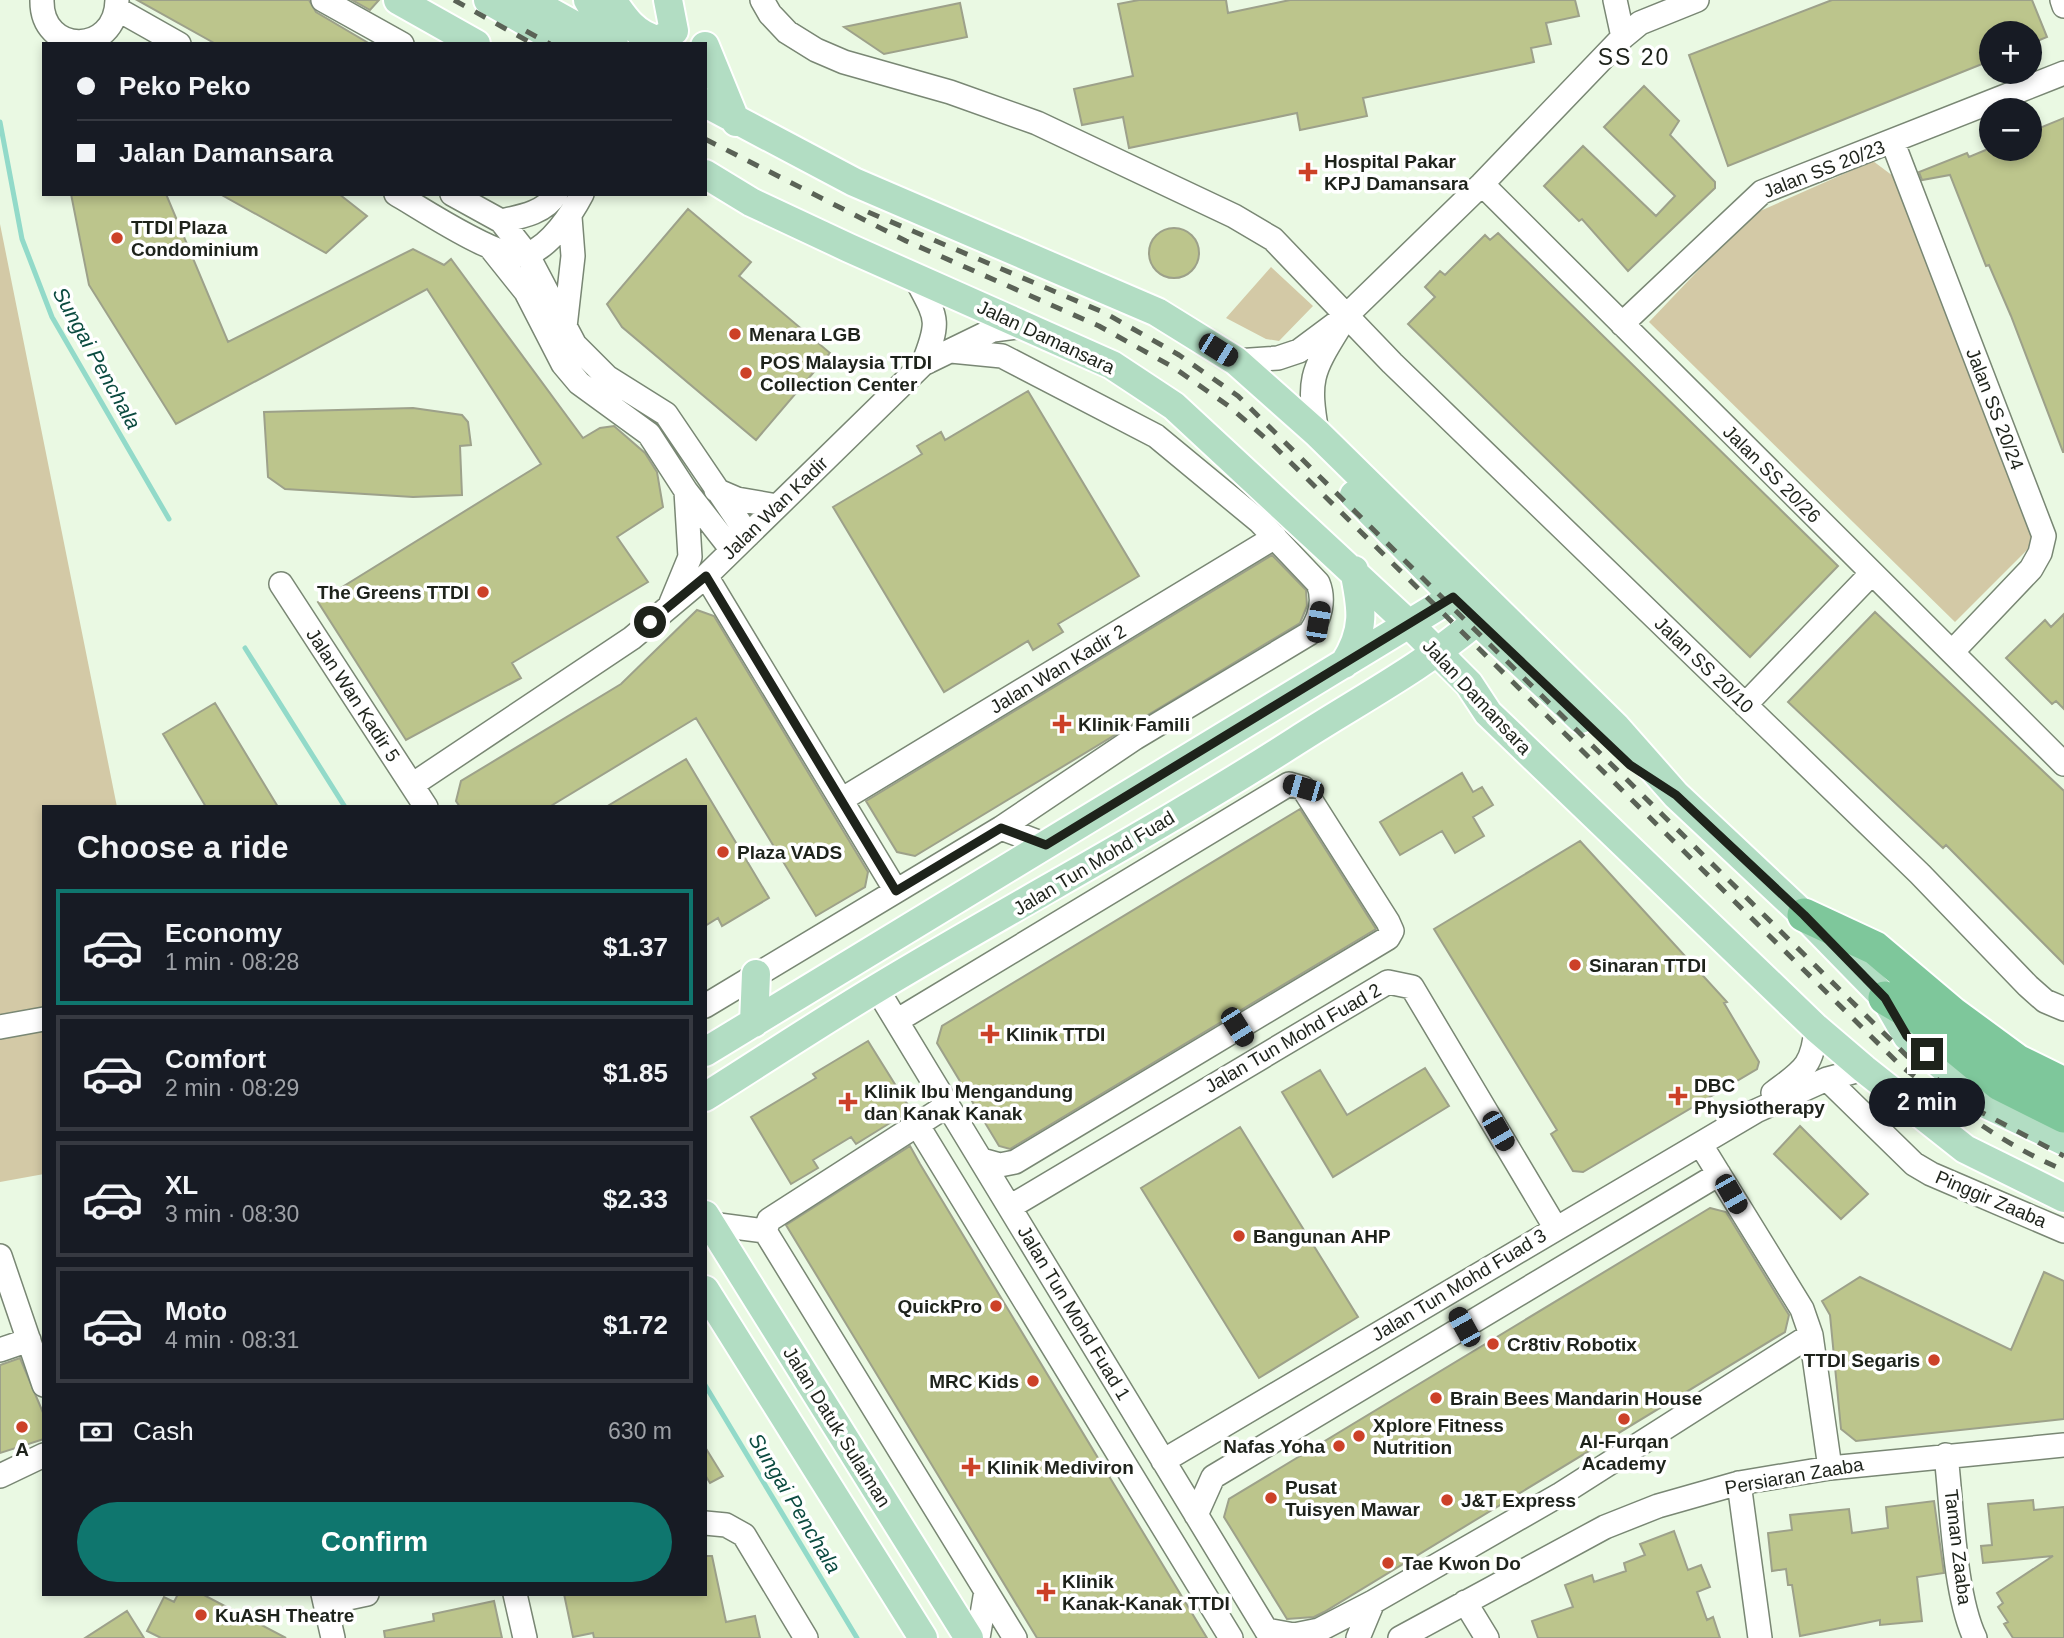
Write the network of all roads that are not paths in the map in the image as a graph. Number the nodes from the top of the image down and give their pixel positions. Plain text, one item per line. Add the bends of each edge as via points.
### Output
1 (42, 0) edge
2 (323, 0) edge
3 (398, 0) edge
4 (488, 0) edge
5 (529, 0) edge
6 (546, 0) edge
7 (612, 0) edge
8 (670, 0) edge
9 (762, 0) edge
10 (1615, 0) edge
11 (1697, 0) edge
12 (2062, 0) edge
13 (117, 4) edge
14 (2064, 6) edge
15 (575, 22) edge
16 (1623, 37) junction
17 (115, 38) edge
18 (176, 42) edge
19 (398, 42) edge
20 (472, 42) edge
21 (605, 42) edge
22 (610, 42) edge
23 (704, 42) edge
24 (707, 50) edge
25 (2064, 73) edge
26 (707, 104) edge
27 (736, 122) junction
28 (1893, 143) junction
29 (707, 175) edge
30 (1482, 184) junction
31 (400, 196) edge
32 (456, 196) edge
33 (554, 196) edge
34 (581, 196) edge
35 (570, 217) junction
36 (501, 221) junction
37 (490, 247) junction
38 (527, 254) junction
39 (915, 277) junction
40 (1346, 316) junction
41 (1622, 324) junction
42 (1026, 326) junction
43 (565, 330) junction
44 (951, 351) junction
45 (1236, 361) junction
46 (923, 365) junction
47 (1317, 433) junction
48 (716, 490) junction
49 (686, 491) junction
50 (777, 506) junction
51 (1275, 537) junction
52 (740, 542) junction
53 (1354, 570) junction
54 (1872, 573) junction
55 (706, 576) junction
56 (281, 584) dead end
57 (1453, 597) junction
58 (669, 607) junction
59 (1477, 621) junction
60 (1410, 625) junction
61 (1953, 651) junction
62 (1438, 653) junction
63 (1343, 664) junction
64 (1388, 686) junction
65 (1745, 705) junction
66 (1488, 713) junction
67 (1260, 764) junction
68 (2064, 764) edge
69 (412, 785) junction
70 (1275, 790) junction
71 (1676, 795) junction
72 (841, 800) junction
73 (425, 805) edge
74 (1001, 828) junction
75 (1046, 845) junction
76 (896, 891) junction
77 (1804, 915) junction
78 (756, 974) junction
79 (877, 989) junction
80 (1885, 998) junction
81 (707, 1005) edge
82 (2064, 1009) edge
83 (762, 1018) junction
84 (42, 1019) edge
85 (898, 1020) junction
86 (0, 1027) edge
87 (1237, 1027) junction
88 (1816, 1028) junction
89 (707, 1051) edge
90 (1257, 1058) junction
91 (1864, 1069) junction
92 (1154, 1077) junction
93 (1827, 1079) junction
94 (2064, 1084) edge
95 (707, 1096) edge
96 (948, 1105) junction
97 (1173, 1108) junction
98 (1756, 1111) junction
99 (2064, 1116) edge
100 (918, 1126) junction
101 (2064, 1141) edge
102 (1701, 1145) junction
103 (982, 1160) junction
104 (1719, 1174) junction
105 (2064, 1198) edge
106 (1010, 1208) junction
107 (708, 1220) edge
108 (1555, 1227) junction
109 (765, 1231) junction
110 (2064, 1231) edge
111 (0, 1256) edge
112 (707, 1293) edge
113 (1445, 1293) junction
114 (1464, 1327) junction
115 (1811, 1335) junction
116 (29, 1340) junction
117 (0, 1350) edge
118 (42, 1379) edge
119 (2064, 1445) edge
120 (1946, 1455) junction
121 (42, 1456) edge
122 (1163, 1461) junction
123 (1830, 1468) junction
124 (0, 1476) edge
125 (1739, 1483) junction
126 (1196, 1515) junction
127 (707, 1523) edge
128 (986, 1591) junction
129 (350, 1596) edge
130 (515, 1596) edge
131 (324, 1599) edge
132 (1373, 1602) junction
133 (1465, 1602) junction
134 (1268, 1634) edge
135 (333, 1638) edge
136 (525, 1638) edge
137 (806, 1638) edge
138 (923, 1638) edge
139 (969, 1638) edge
140 (978, 1638) edge
141 (1015, 1638) edge
142 (1231, 1638) edge
143 (1359, 1638) edge
144 (1400, 1638) edge
145 (1487, 1638) edge
146 (1760, 1638) edge
147 (1975, 1638) edge

1 - 17 street via 45,21 62,38 85,42
2 - 19 street
3 - 20 main road
4 - 15 main road
5 - 15 main road
6 - 15 main road
7 - 8 main road via 635,30 659,40 674,30
8 - 23 main road via 693,19
9 - 40 street, Jalan SS 20/10 via 787,32 816,50 1037,123 1234,216 1273,239
10 - 16 street
11 - 16 street via 1640,23
12 - 14 street
13 - 17 street
13 - 18 street
15 - 21 main road
15 - 22 main road
16 - 30 street
24 - 27 main road
25 - 28 street, Jalan SS 20/23
26 - 27 main road
27 - 45 main road via 854,182 1157,312
28 - 41 street, Jalan SS 20/23 via 1762,192
28 - 61 street, Jalan SS 20/24 via 2044,536 2031,569
29 - 39 main road, Jalan Damansara via 751,202
30 - 40 street
30 - 41 street, Jalan SS 20/26
31 - 37 street
32 - 36 street
33 - 36 street via 527,215
34 - 35 street
35 - 38 street
35 - 43 street via 573,256
36 - 38 street
37 - 38 street via 512,255
37 - 49 street via 526,292 563,364 590,391 649,435
38 - 43 street
39 - 42 main road, Jalan Damansara
39 - 46 street, Jalan Wan Kadir via 937,330
40 - 45 street via 1299,351 1278,358
40 - 47 street via 1313,374 1311,397
40 - 65 street, Jalan SS 20/10
41 - 54 street, Jalan SS 20/26
42 - 44 street, Jalan Wan Kadir via 993,330
42 - 53 main road, Jalan Damansara via 1112,365 1174,405
43 - 48 street via 598,370 666,414
44 - 46 street, Jalan Wan Kadir
44 - 51 street via 1002,356 1156,436
45 - 47 main road
45 - 57 main road via 1263,401
46 - 50 street, Jalan Wan Kadir
47 - 71 main road via 1616,727
48 - 50 street
48 - 52 street
49 - 52 street
49 - 58 street via 690,557
50 - 52 street, Jalan Wan Kadir
51 - 72 street, Jalan Wan Kadir 2
51 - 74 street via 1318,583 1322,594 1318,622 1310,633 1135,738
52 - 55 street, Jalan Wan Kadir
53 - 60 main road, Jalan Damansara
53 - 63 main road via 1362,619 1357,643
54 - 61 street, Jalan SS 20/26
54 - 65 street
55 - 58 street, Jalan Wan Kadir
55 - 72 street
56 - 69 street, Jalan Wan Kadir 5
57 - 59 main road
57 - 60 main road, Jalan Tun Mohd Fuad
58 - 69 street, Jalan Wan Kadir via 607,657
59 - 62 main road, Jalan Tun Mohd Fuad
59 - 71 main road via 1630,765
60 - 62 main road, Jalan Damansara
60 - 63 main road, Jalan Tun Mohd Fuad
61 - 68 street, Jalan SS 20/26
62 - 64 main road, Jalan Tun Mohd Fuad
62 - 66 main road, Jalan Damansara via 1469,684
63 - 75 main road, Jalan Tun Mohd Fuad
64 - 66 main road via 1437,679
64 - 67 main road, Jalan Tun Mohd Fuad
65 - 82 street, Jalan SS 20/10 via 2028,986
66 - 88 main road, Jalan Damansara
67 - 70 street
67 - 79 main road, Jalan Tun Mohd Fuad
69 - 73 street, Jalan Wan Kadir 5
70 - 85 street, Jalan Tun Mohd Fuad
70 - 87 street, Jalan Tun Mohd Fuad 2 via 1289,784 1303,788 1392,931 1388,938
71 - 77 main road
72 - 76 street
74 - 75 street
74 - 76 street
75 - 83 main road, Jalan Tun Mohd Fuad
76 - 78 street
77 - 80 main road
77 - 94 highway via 1875,948 2017,1061
78 - 81 street
78 - 83 main road
79 - 83 main road via 863,983 845,985
79 - 85 street, Jalan Tun Mohd Fuad 1
79 - 95 main road, Jalan Tun Mohd Fuad
80 - 99 highway via 1921,1018 2000,1084
80 - 101 main road via 1907,1036 1987,1105
83 - 89 main road, Jalan Tun Mohd Fuad
84 - 86 street
85 - 96 street, Jalan Tun Mohd Fuad 1
87 - 90 street
87 - 92 street, Jalan Tun Mohd Fuad 2
88 - 91 main road, Jalan Damansara
88 - 98 street, Jalan Tun Mohd Fuad 3 via 1814,1053 1801,1072
90 - 97 street, Jalan Tun Mohd Fuad 2
90 - 108 street, Jalan Tun Mohd Fuad 2 via 1388,982 1412,987
91 - 93 street, Jalan Tun Mohd Fuad 3
91 - 105 main road, Jalan Damansara via 1965,1149
92 - 97 street
92 - 103 street, Jalan Tun Mohd Fuad 2 via 1015,1162 1000,1165
93 - 98 street, Jalan Tun Mohd Fuad 3
93 - 110 street, Pinggir Zaaba via 1914,1164
96 - 100 street
96 - 103 street, Jalan Tun Mohd Fuad 1
97 - 106 street, Jalan Tun Mohd Fuad 2
98 - 102 street, Jalan Tun Mohd Fuad 3
100 - 109 street via 769,1220
100 - 142 street
102 - 104 street
102 - 108 street, Jalan Tun Mohd Fuad 3
103 - 106 street, Jalan Tun Mohd Fuad 1
104 - 114 street
104 - 115 street via 1802,1309
106 - 122 street, Jalan Tun Mohd Fuad 1
107 - 109 street
107 - 139 main road, Jalan Datuk Sulaiman
108 - 113 street, Jalan Tun Mohd Fuad 3
109 - 128 street
111 - 116 street
112 - 138 main road, Jalan Datuk Sulaiman
113 - 114 street
113 - 122 street, Jalan Tun Mohd Fuad 3
114 - 126 street via 1213,1477
115 - 123 street
115 - 132 street via 1562,1494
116 - 117 street
116 - 118 street
119 - 120 street, Persiaran Zaaba
120 - 123 street, Persiaran Zaaba
120 - 147 street, Taman Zaaba via 1962,1588
121 - 124 street
122 - 126 street, Jalan Tun Mohd Fuad 1
123 - 125 street, Persiaran Zaaba
125 - 133 street, Persiaran Zaaba via 1605,1527
125 - 146 street
126 - 134 street, Jalan Tun Mohd Fuad 1
127 - 137 street via 726,1525 744,1535
128 - 140 street
128 - 141 street
129 - 131 street
130 - 136 street
131 - 135 street
132 - 134 street via 1319,1630
132 - 143 street
133 - 144 street, Persiaran Zaaba
133 - 145 street

